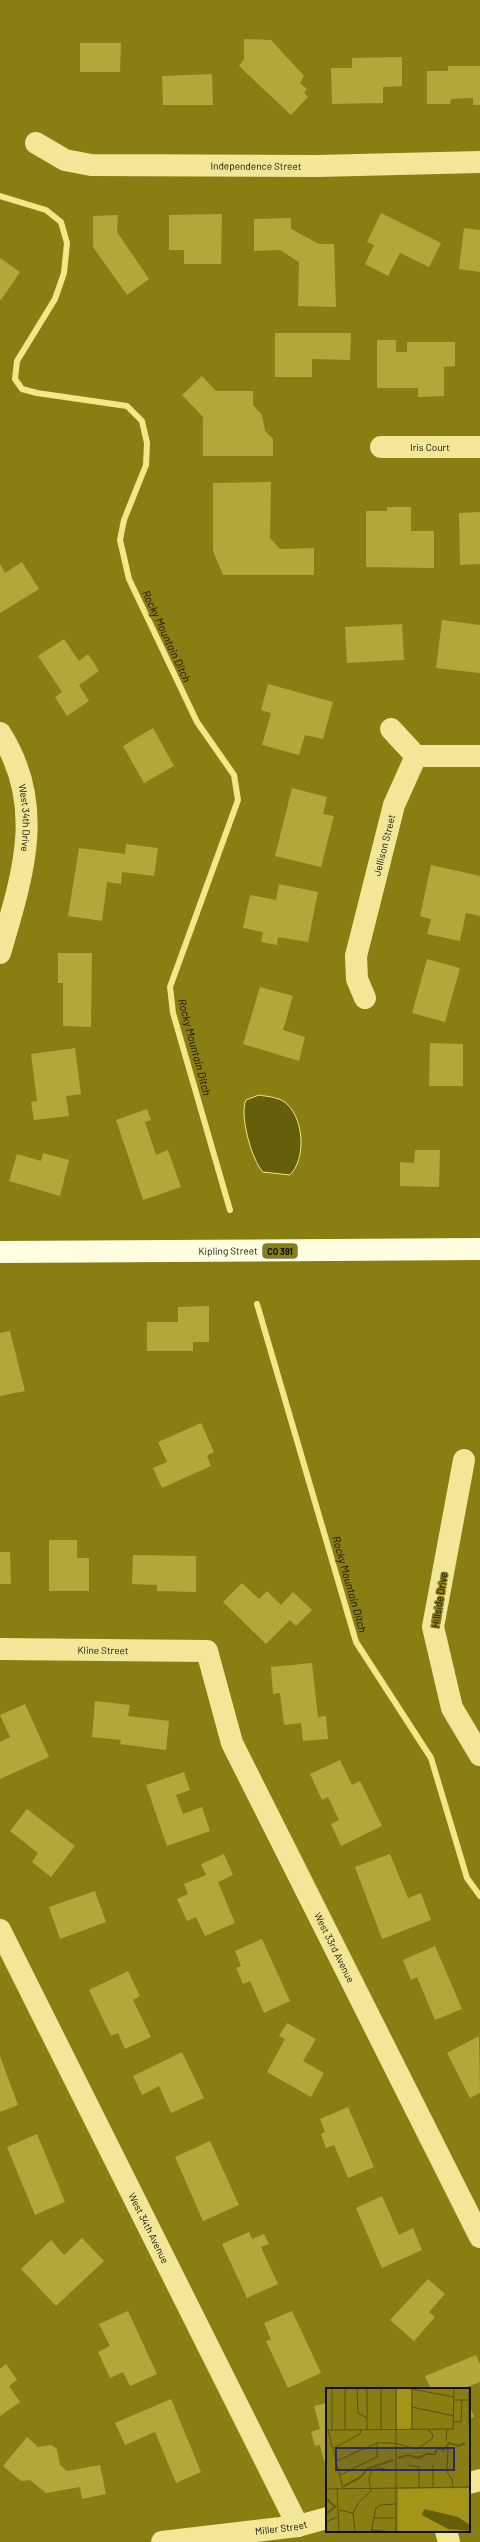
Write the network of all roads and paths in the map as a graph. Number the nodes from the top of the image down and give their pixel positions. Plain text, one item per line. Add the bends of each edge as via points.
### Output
1 (36, 143) dead end
2 (480, 162) edge
3 (381, 447) dead end
4 (480, 447) edge
5 (391, 729) dead end
6 (0, 733) edge
7 (416, 756) junction
8 (480, 756) edge
9 (0, 953) edge
10 (365, 998) dead end
11 (480, 1249) edge
12 (0, 1252) edge
13 (464, 1460) dead end
14 (0, 1649) edge
15 (206, 1651) joint
16 (480, 1755) edge
17 (0, 1930) edge
18 (480, 2237) edge
19 (480, 2480) edge
20 (470, 2483) edge
21 (326, 2518) edge
22 (298, 2526) junction
23 (446, 2532) edge
24 (162, 2542) edge
25 (449, 2542) edge

1 - 2 street, Independence Street via 65,160 91,165 317,166
3 - 4 street, Iris Court
5 - 7 street
6 - 9 street, West 34th Drive via 6,742 26,795 27,843
7 - 8 street
7 - 10 street, Jellison Street via 394,805 356,956 357,979
11 - 12 main road, Kipling Street / CO 391
13 - 16 street, Hillside Drive via 433,1627 452,1708
14 - 15 street, Kline Street
15 - 18 street, West 33rd Avenue via 232,1743
17 - 22 street, West 34th Avenue
19 - 20 street
21 - 22 street, Miller Street
22 - 24 street, Miller Street
23 - 25 street

